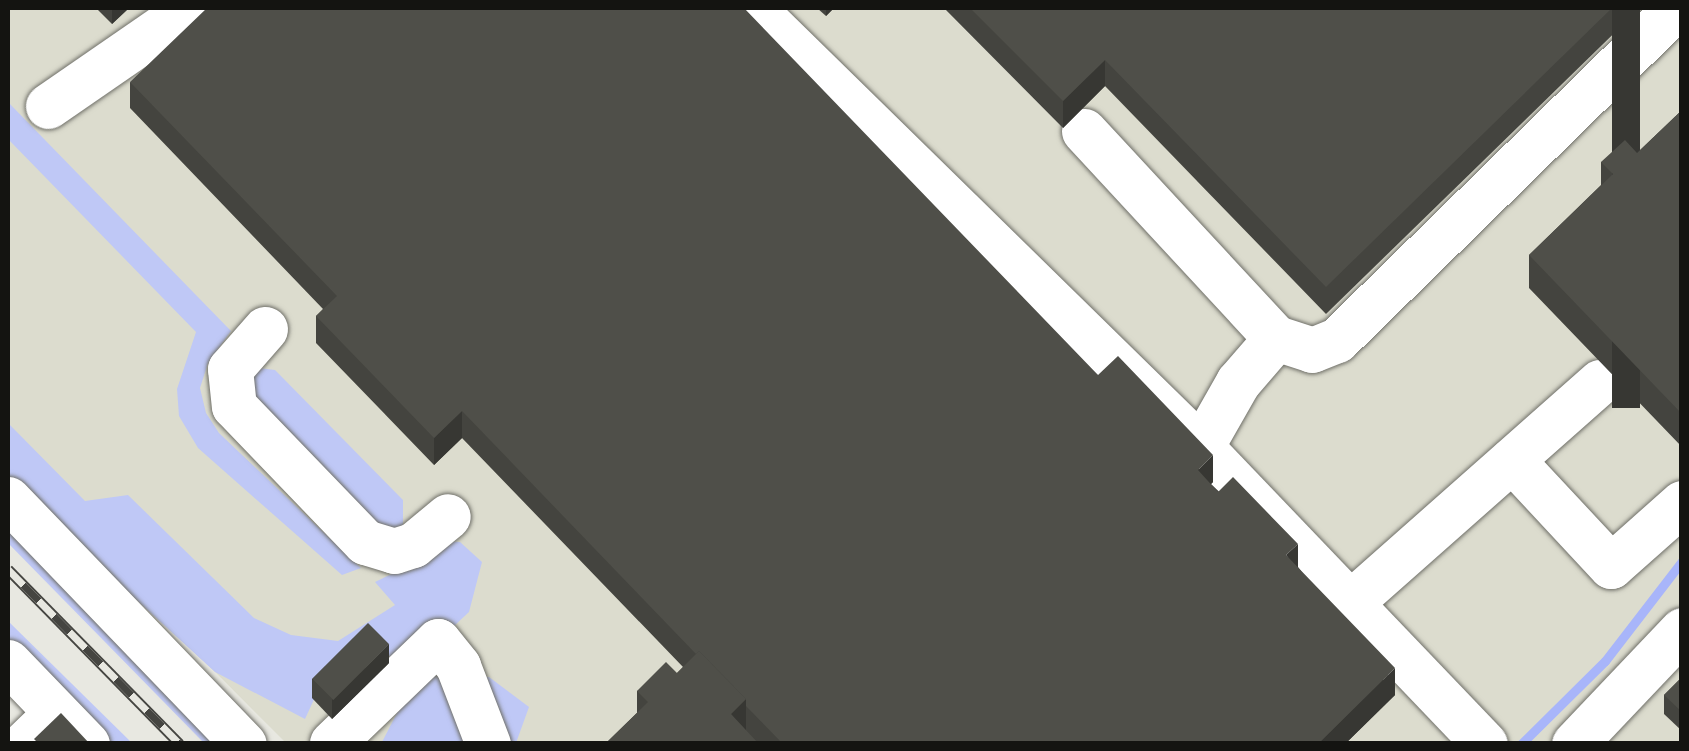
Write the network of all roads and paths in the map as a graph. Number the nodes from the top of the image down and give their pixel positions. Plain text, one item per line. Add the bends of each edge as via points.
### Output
1 (190, 8) edge
2 (753, 8) edge
3 (1676, 8) edge
4 (48, 106) dead end
5 (1084, 131) dead end
6 (265, 328) dead end
7 (1276, 338) junction
8 (1600, 382) dead end
9 (1201, 448) junction
10 (1512, 460) junction
11 (8, 499) edge
12 (1682, 503) edge
13 (448, 516) dead end
14 (1351, 602) junction
15 (1682, 630) edge
16 (8, 662) edge
17 (1473, 729) edge
18 (56, 733) edge
19 (332, 742) edge
20 (244, 744) edge
21 (488, 744) edge
22 (1574, 744) edge

1 - 4 street
2 - 9 street
3 - 7 street via 1337,340 1312,350
5 - 7 street
6 - 13 street via 230,369 234,406 352,528 379,550 394,551 413,545
7 - 9 street via 1238,382
8 - 10 street
9 - 14 street
10 - 12 street via 1611,566
10 - 14 street
11 - 20 street
14 - 17 street
15 - 22 street
16 - 18 street
19 - 21 street via 438,640 458,666

